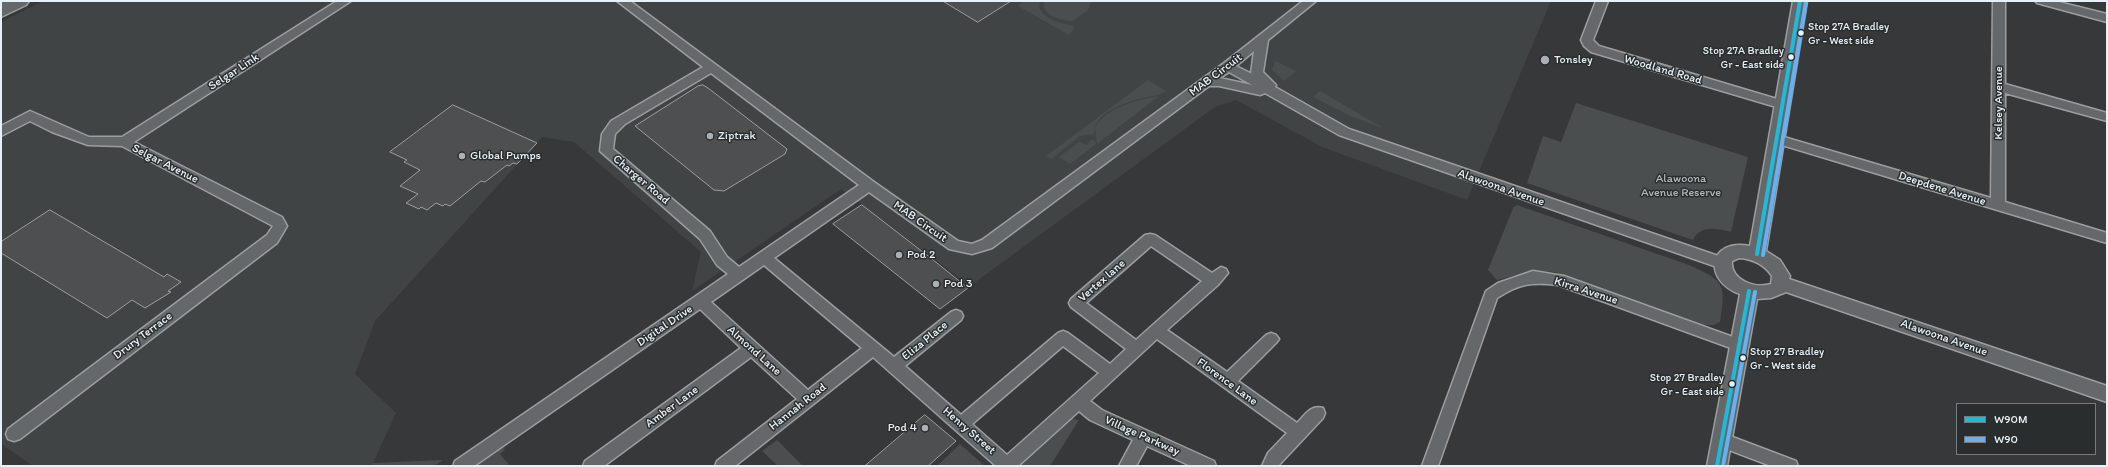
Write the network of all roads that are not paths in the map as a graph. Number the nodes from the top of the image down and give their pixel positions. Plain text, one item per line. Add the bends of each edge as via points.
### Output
1 (20, 1) edge
2 (29, 1) edge
3 (345, 1) edge
4 (623, 1) edge
5 (1310, 1) edge
6 (1602, 1) edge
7 (1800, 1) edge
8 (1999, 1) edge
9 (2041, 1) edge
10 (1, 13) edge
11 (2107, 18) edge
12 (1262, 39) junction
13 (1228, 66) junction
14 (711, 67) junction
15 (1206, 82) junction
16 (1999, 87) junction
17 (1285, 99) junction
18 (1783, 105) junction
19 (2107, 117) edge
20 (1, 132) edge
21 (1777, 139) junction
22 (124, 142) junction
23 (869, 185) junction
24 (1998, 205) junction
25 (2107, 238) edge
26 (272, 239) joint
27 (1150, 239) joint
28 (1757, 254) junction
29 (765, 258) junction
30 (1722, 263) junction
31 (739, 275) junction
32 (1781, 282) junction
33 (1748, 290) junction
34 (701, 302) junction
35 (956, 316) dead end
36 (1157, 331) junction
37 (1271, 339) dead end
38 (1739, 345) junction
39 (752, 348) junction
40 (872, 348) junction
41 (1137, 349) junction
42 (894, 366) junction
43 (1110, 373) junction
44 (1227, 382) junction
45 (2107, 394) edge
46 (808, 399) junction
47 (1079, 402) junction
48 (1317, 412) dead end
49 (961, 424) junction
50 (1298, 432) junction
51 (14, 434) dead end
52 (1144, 436) junction
53 (1722, 440) junction
54 (725, 465) edge
55 (461, 466) edge
56 (591, 466) edge
57 (1008, 466) edge
58 (1127, 466) edge
59 (1208, 466) edge
60 (1270, 466) edge
61 (1430, 466) edge
62 (1717, 466) edge
63 (1790, 466) edge

1 - 10 highway
2 - 10 highway
3 - 22 street, Selgar Link
4 - 14 street, MAB Circuit
5 - 12 street, MAB Circuit
6 - 18 street, Woodland Road via 1587,40 1595,49
7 - 18 street
8 - 16 street, Kelsey Avenue
9 - 11 street
12 - 13 street, MAB Circuit
12 - 17 street, MAB Circuit via 1258,73
13 - 15 street, MAB Circuit
13 - 17 street, Alawoona Avenue
14 - 23 street, MAB Circuit
14 - 31 street, Charger Road via 620,120 610,128 605,139 607,151 705,235 722,261
15 - 17 street, Alawoona Avenue via 1243,86
15 - 23 street, MAB Circuit via 987,244 972,249 954,245
16 - 19 street
16 - 24 street, Kelsey Avenue
17 - 30 street, Alawoona Avenue via 1344,132
18 - 21 street
20 - 22 street, Selgar Avenue via 30,115 88,141
21 - 24 street, Deepdene Avenue
21 - 28 street
22 - 26 street, Selgar Avenue via 277,221 280,226
23 - 29 street, Digital Drive
24 - 25 street, Deepdene Avenue
26 - 51 street, Drury Terrace
27 - 36 street, Henry Street via 1217,277
27 - 41 street, Vertex lane via 1076,303
28 - 30 street via 1737,251 1724,257
28 - 32 street via 1773,264 1778,270
29 - 31 street, Digital Drive
29 - 40 street, Henry Street
30 - 33 street via 1723,269 1732,281
31 - 34 street, Digital Drive
32 - 33 street via 1779,288 1766,293
32 - 45 street, Alawoona Avenue
33 - 38 street
34 - 39 street, Almond Lane
34 - 55 street, Digital Drive
35 - 42 street, Eliza Place
36 - 41 street, Henry Street
36 - 44 street, Florence Lane
37 - 44 street
38 - 53 street
38 - 61 street, Kirra Avenue via 1559,280 1533,277 1502,287 1491,295
39 - 46 street, Almond Lane
39 - 56 street, Amber Lane
40 - 42 street, Henry Street
40 - 46 street, Hannah Road
41 - 43 street, Henry Street
42 - 49 street, Henry Street
43 - 47 street, Henry Street
43 - 49 street via 1063,337
44 - 50 street, Florence Lane
46 - 54 street, Hannah Road
47 - 52 street, Village Parkway via 1096,415
47 - 57 street, Henry Street
48 - 50 street
49 - 57 street, Henry Street
50 - 60 street
52 - 58 street
52 - 59 street, Village Parkway
53 - 62 street
53 - 63 street

